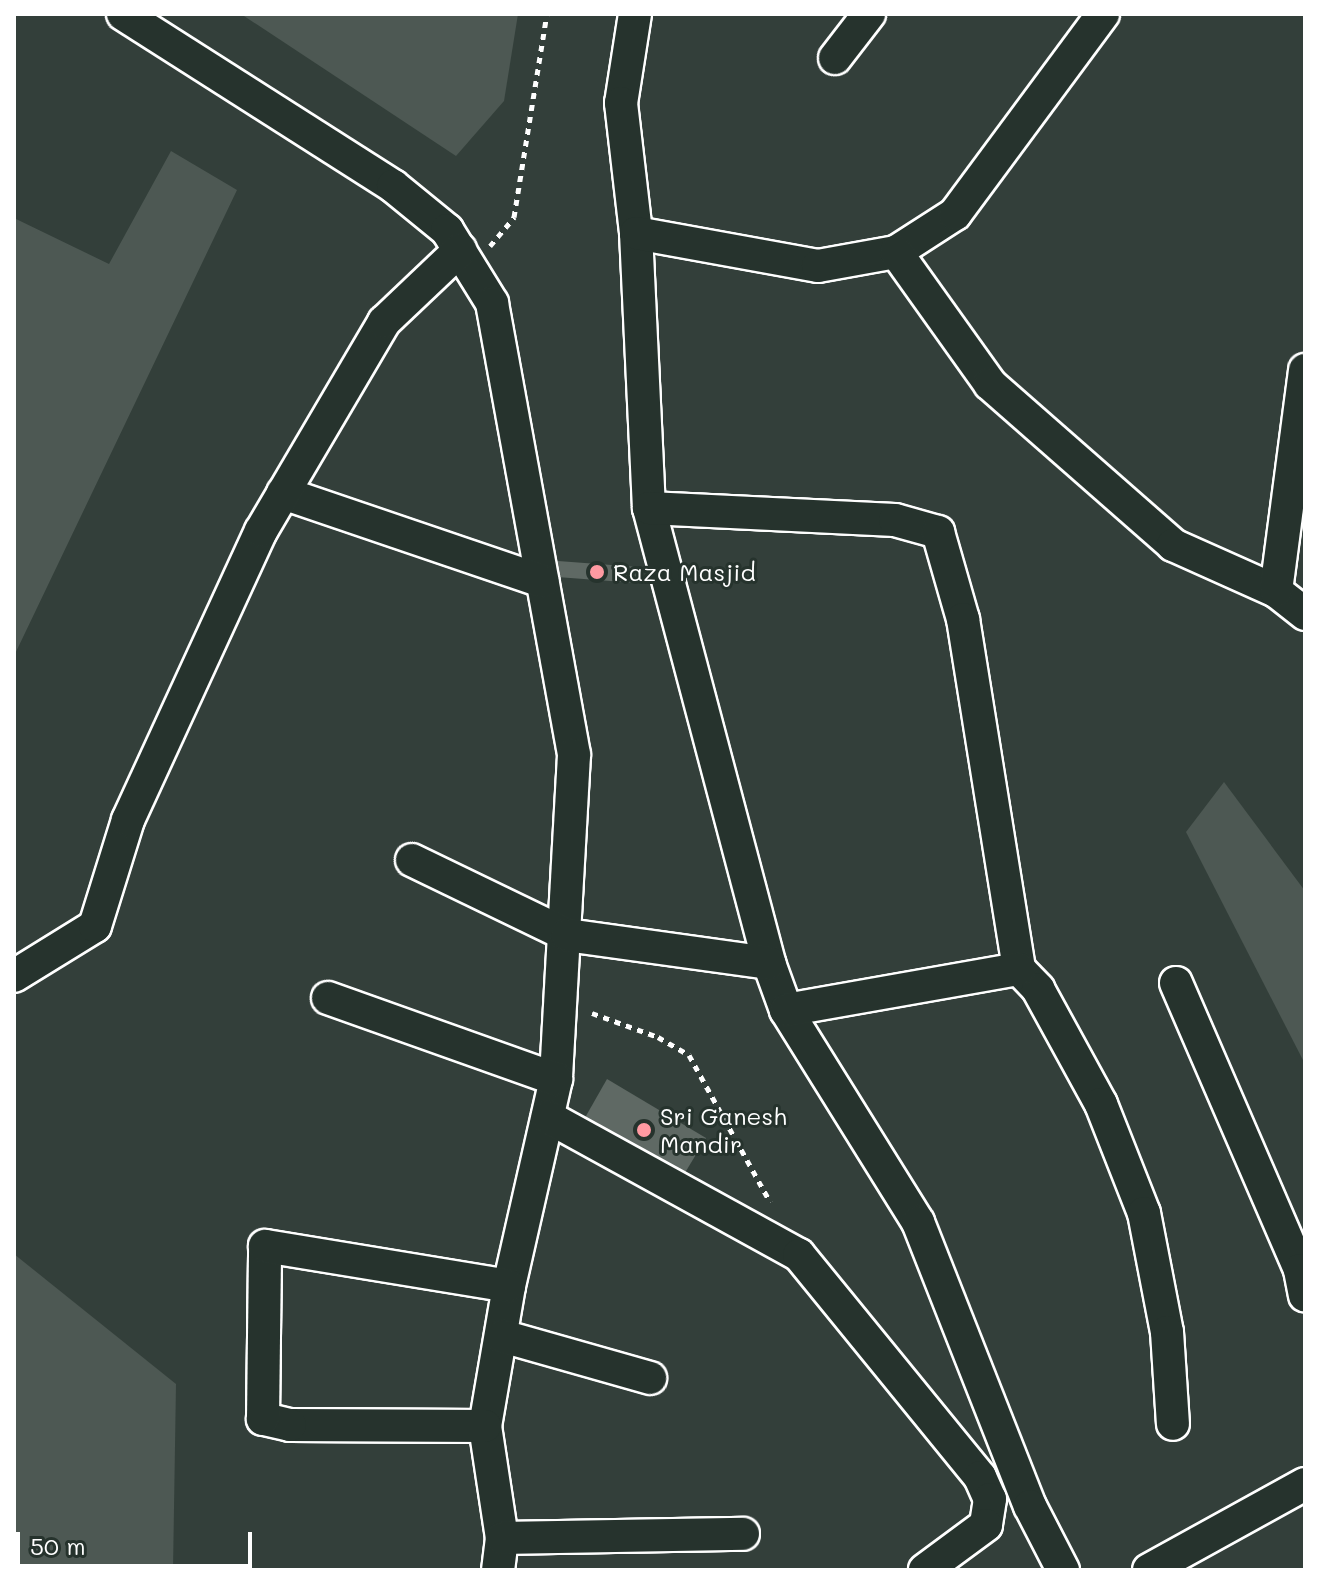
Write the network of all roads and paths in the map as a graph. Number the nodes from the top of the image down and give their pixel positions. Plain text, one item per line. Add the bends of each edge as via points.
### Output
1 (123, 14) edge
2 (547, 14) edge
3 (635, 14) edge
4 (869, 14) edge
5 (1103, 14) edge
6 (835, 58) dead end
7 (636, 233) junction
8 (896, 252) junction
9 (466, 259) junction
10 (1305, 370) edge
11 (283, 493) junction
12 (649, 508) junction
13 (542, 581) junction
14 (1276, 591) junction
15 (1305, 614) edge
16 (412, 860) dead end
17 (567, 935) junction
18 (769, 963) junction
19 (1019, 969) junction
20 (14, 976) edge
21 (1176, 983) dead end
22 (328, 998) dead end
23 (563, 1002) junction
24 (786, 1010) junction
25 (556, 1079) junction
26 (548, 1117) junction
27 (799, 1255) junction
28 (509, 1286) junction
29 (1305, 1296) edge
30 (502, 1336) junction
31 (650, 1378) dead end
32 (1173, 1424) dead end
33 (485, 1426) junction
34 (1305, 1484) edge
35 (743, 1534) dead end
36 (502, 1538) junction
37 (498, 1570) edge
38 (925, 1570) edge
39 (1063, 1570) edge
40 (1149, 1570) edge

1 - 9 street via 393,186 447,230
2 - 9 path via 514,217
3 - 7 street via 621,103
4 - 6 street
5 - 8 street via 955,214
7 - 8 street via 818,266
7 - 12 street
8 - 14 street via 990,384 1173,545
9 - 11 street via 384,322
9 - 13 street via 492,303
10 - 14 street
11 - 13 street
11 - 20 street via 128,820 95,926
12 - 18 street
12 - 19 street via 895,520 938,532 963,619
13 - 17 street via 574,755
14 - 15 street
16 - 17 street
17 - 18 street
17 - 23 street
18 - 24 street
19 - 24 street
19 - 32 street via 1038,989 1101,1104 1144,1213 1167,1332
21 - 29 street via 1300,1270
22 - 25 street
23 - 25 street
23 - 27 path via 658,1037 689,1055
24 - 39 street via 918,1222 1030,1506
25 - 26 street
26 - 27 street
26 - 28 street
27 - 38 street via 980,1477 990,1499 986,1525
28 - 30 street
28 - 33 street via 265,1246 263,1419 290,1425
30 - 31 street
30 - 33 street
33 - 36 street
34 - 40 street
35 - 36 street
36 - 37 street

